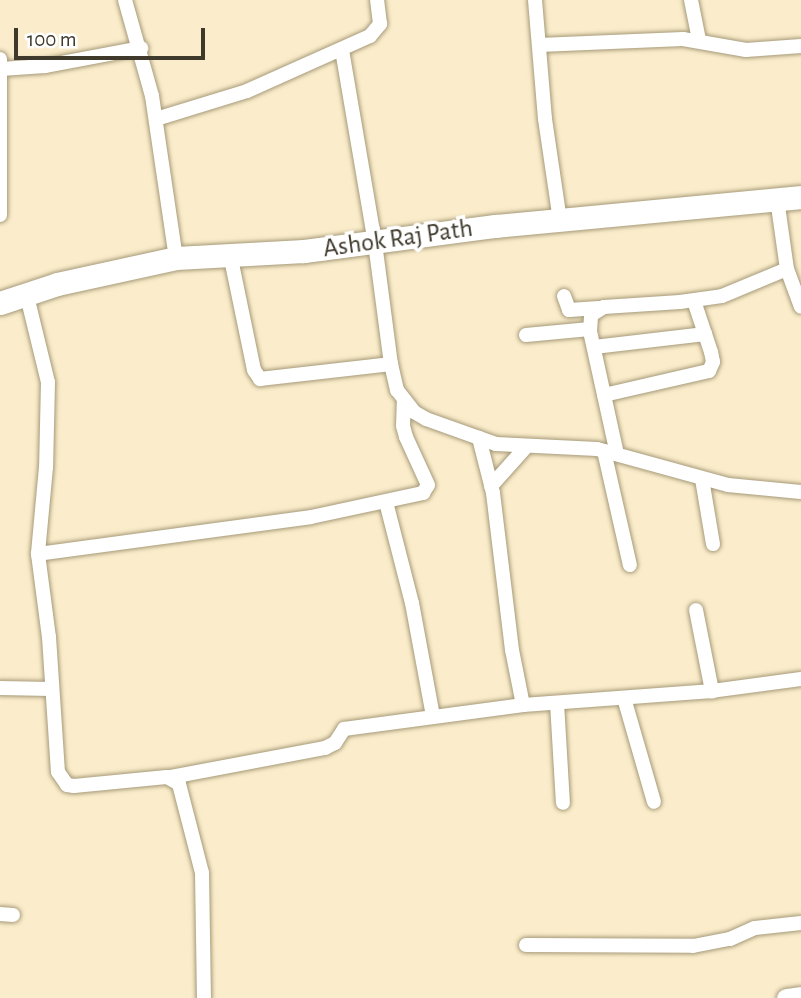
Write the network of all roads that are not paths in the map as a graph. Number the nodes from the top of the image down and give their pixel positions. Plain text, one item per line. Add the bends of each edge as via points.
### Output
1 (125, 0) edge
2 (377, 0) edge
3 (535, 0) edge
4 (691, 0) edge
5 (699, 40) junction
6 (539, 45) junction
7 (801, 46) edge
8 (141, 48) junction
9 (342, 50) junction
10 (0, 59) edge
11 (1, 69) edge
12 (156, 119) junction
13 (801, 197) edge
14 (777, 199) junction
15 (0, 215) edge
16 (559, 221) junction
17 (375, 243) junction
18 (230, 254) junction
19 (176, 258) junction
20 (787, 269) junction
21 (26, 292) junction
22 (564, 296) dead end
23 (1, 297) edge
24 (694, 301) junction
25 (801, 307) edge
26 (599, 308) junction
27 (590, 329) junction
28 (705, 334) junction
29 (526, 335) dead end
30 (594, 347) junction
31 (391, 364) junction
32 (604, 395) junction
33 (404, 401) junction
34 (479, 438) junction
35 (526, 447) junction
36 (610, 452) junction
37 (702, 479) junction
38 (491, 485) junction
39 (801, 492) edge
40 (386, 502) junction
41 (713, 544) dead end
42 (38, 554) junction
43 (630, 565) dead end
44 (696, 610) dead end
45 (801, 679) edge
46 (0, 688) edge
47 (51, 689) junction
48 (712, 691) junction
49 (624, 698) junction
50 (557, 703) junction
51 (523, 705) junction
52 (433, 716) junction
53 (171, 777) junction
54 (654, 802) dead end
55 (563, 803) dead end
56 (801, 923) edge
57 (526, 945) dead end
58 (801, 996) edge
59 (204, 998) edge
60 (786, 998) edge

1 - 8 street
2 - 9 street via 378,30
3 - 6 street
4 - 5 street
5 - 6 street
5 - 7 street via 746,50
6 - 16 street
8 - 11 street via 45,66
8 - 12 street
9 - 12 street via 247,91
9 - 17 street
10 - 11 street
11 - 15 street
12 - 19 street
13 - 14 main road, Ashok Raj Path
14 - 16 main road, Ashok Raj Path
14 - 20 street
16 - 17 main road, Ashok Raj Path
17 - 18 main road, Ashok Raj Path
17 - 31 street
18 - 19 main road, Ashok Raj Path
18 - 31 street via 254,370 260,379
19 - 21 main road, Ashok Raj Path
20 - 24 street via 738,290
20 - 25 street
21 - 23 main road, Ashok Raj Path
21 - 42 street via 49,400
22 - 26 street via 569,310
24 - 26 street
24 - 28 street
26 - 27 street via 591,315
27 - 29 street
27 - 30 street
28 - 30 street
28 - 32 street via 713,362 705,374
30 - 32 street
31 - 33 street
32 - 36 street
33 - 34 street via 426,419
33 - 40 street via 406,437 428,485 424,493
34 - 35 street
34 - 38 street
35 - 36 street
35 - 38 street
36 - 37 street
36 - 43 street
37 - 39 street
37 - 41 street
38 - 51 street
40 - 42 street via 311,517
40 - 52 street via 412,603
42 - 47 street
44 - 48 street
45 - 48 street
46 - 47 street
47 - 53 street via 58,772 67,785
48 - 49 street
49 - 50 street
49 - 54 street
50 - 51 street
50 - 55 street
51 - 52 street
52 - 53 street via 344,729 326,748
53 - 59 street via 182,793 202,873
56 - 57 street via 755,928 730,939 693,946
58 - 60 main road

